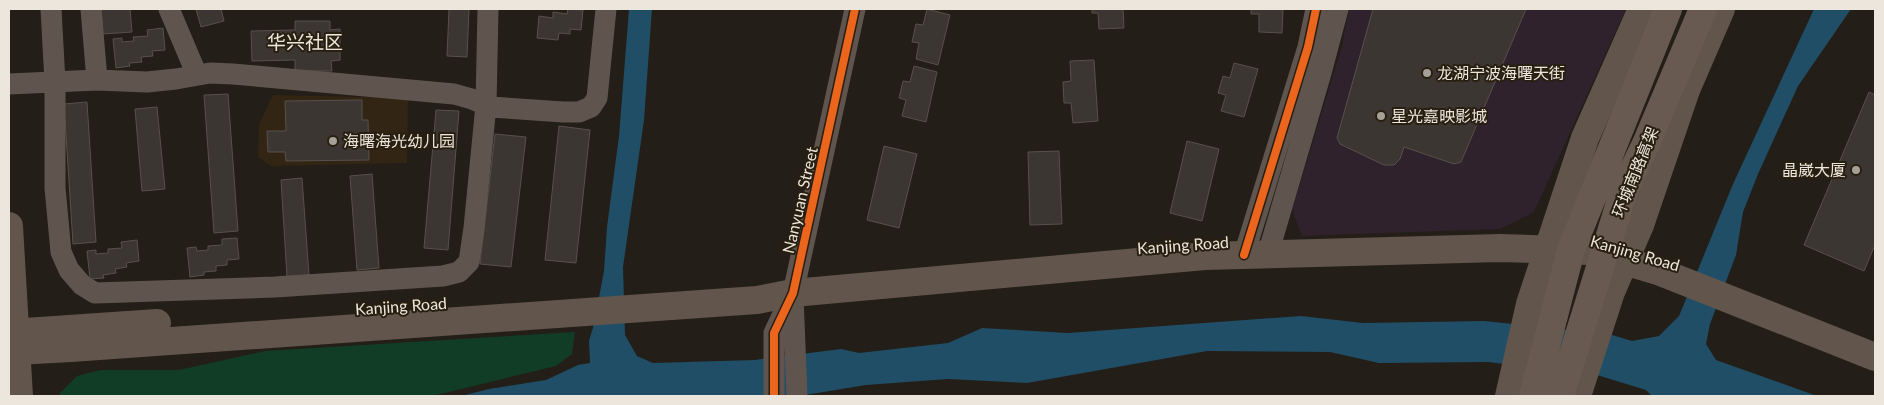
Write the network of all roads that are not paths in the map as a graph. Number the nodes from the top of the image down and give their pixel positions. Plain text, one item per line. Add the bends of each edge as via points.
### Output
1 (51, 9) edge
2 (91, 9) edge
3 (169, 9) edge
4 (488, 9) edge
5 (606, 9) edge
6 (856, 9) edge
7 (1316, 9) edge
8 (1338, 9) edge
9 (1642, 9) edge
10 (1668, 9) edge
11 (1703, 9) edge
12 (1721, 9) edge
13 (197, 76) junction
14 (97, 80) junction
15 (55, 82) junction
16 (9, 84) edge
17 (486, 105) junction
18 (9, 226) edge
19 (1548, 250) junction
20 (1256, 255) junction
21 (1624, 261) junction
22 (793, 293) junction
23 (12, 342) edge
24 (1875, 357) edge
25 (19, 396) edge
26 (774, 396) edge
27 (797, 396) edge
28 (1509, 396) edge
29 (1533, 396) edge
30 (1560, 396) edge
31 (1577, 396) edge

1 - 15 street
2 - 14 street
3 - 13 street
4 - 17 street
5 - 17 street via 597,98 591,107 579,112 563,112
6 - 22 street, Nanyuan Street
7 - 20 street
8 - 20 street via 1321,73
9 - 19 main road via 1584,138
10 - 29 highway, 环城南路高架 via 1571,250
11 - 30 highway, 环城南路高架 via 1625,187
12 - 21 main road via 1686,90 1640,225
13 - 14 street via 147,82
13 - 17 street via 233,74 454,94
14 - 15 street
15 - 16 street
15 - 17 street via 55,188 61,252 69,270 82,285 95,293 275,287 443,276 459,272 469,262
18 - 23 main road
19 - 20 main road, Kanjing Road via 1500,248
19 - 21 main road, Kanjing Road via 1590,251
19 - 28 main road via 1530,304
20 - 22 main road, Kanjing Road via 1205,256
21 - 24 main road, Kanjing Road
21 - 31 main road
22 - 23 main road, Kanjing Road via 757,300 623,300
22 - 26 street, Nanyuan Street via 774,333
22 - 27 street, Nanyuan Street
23 - 25 main road

